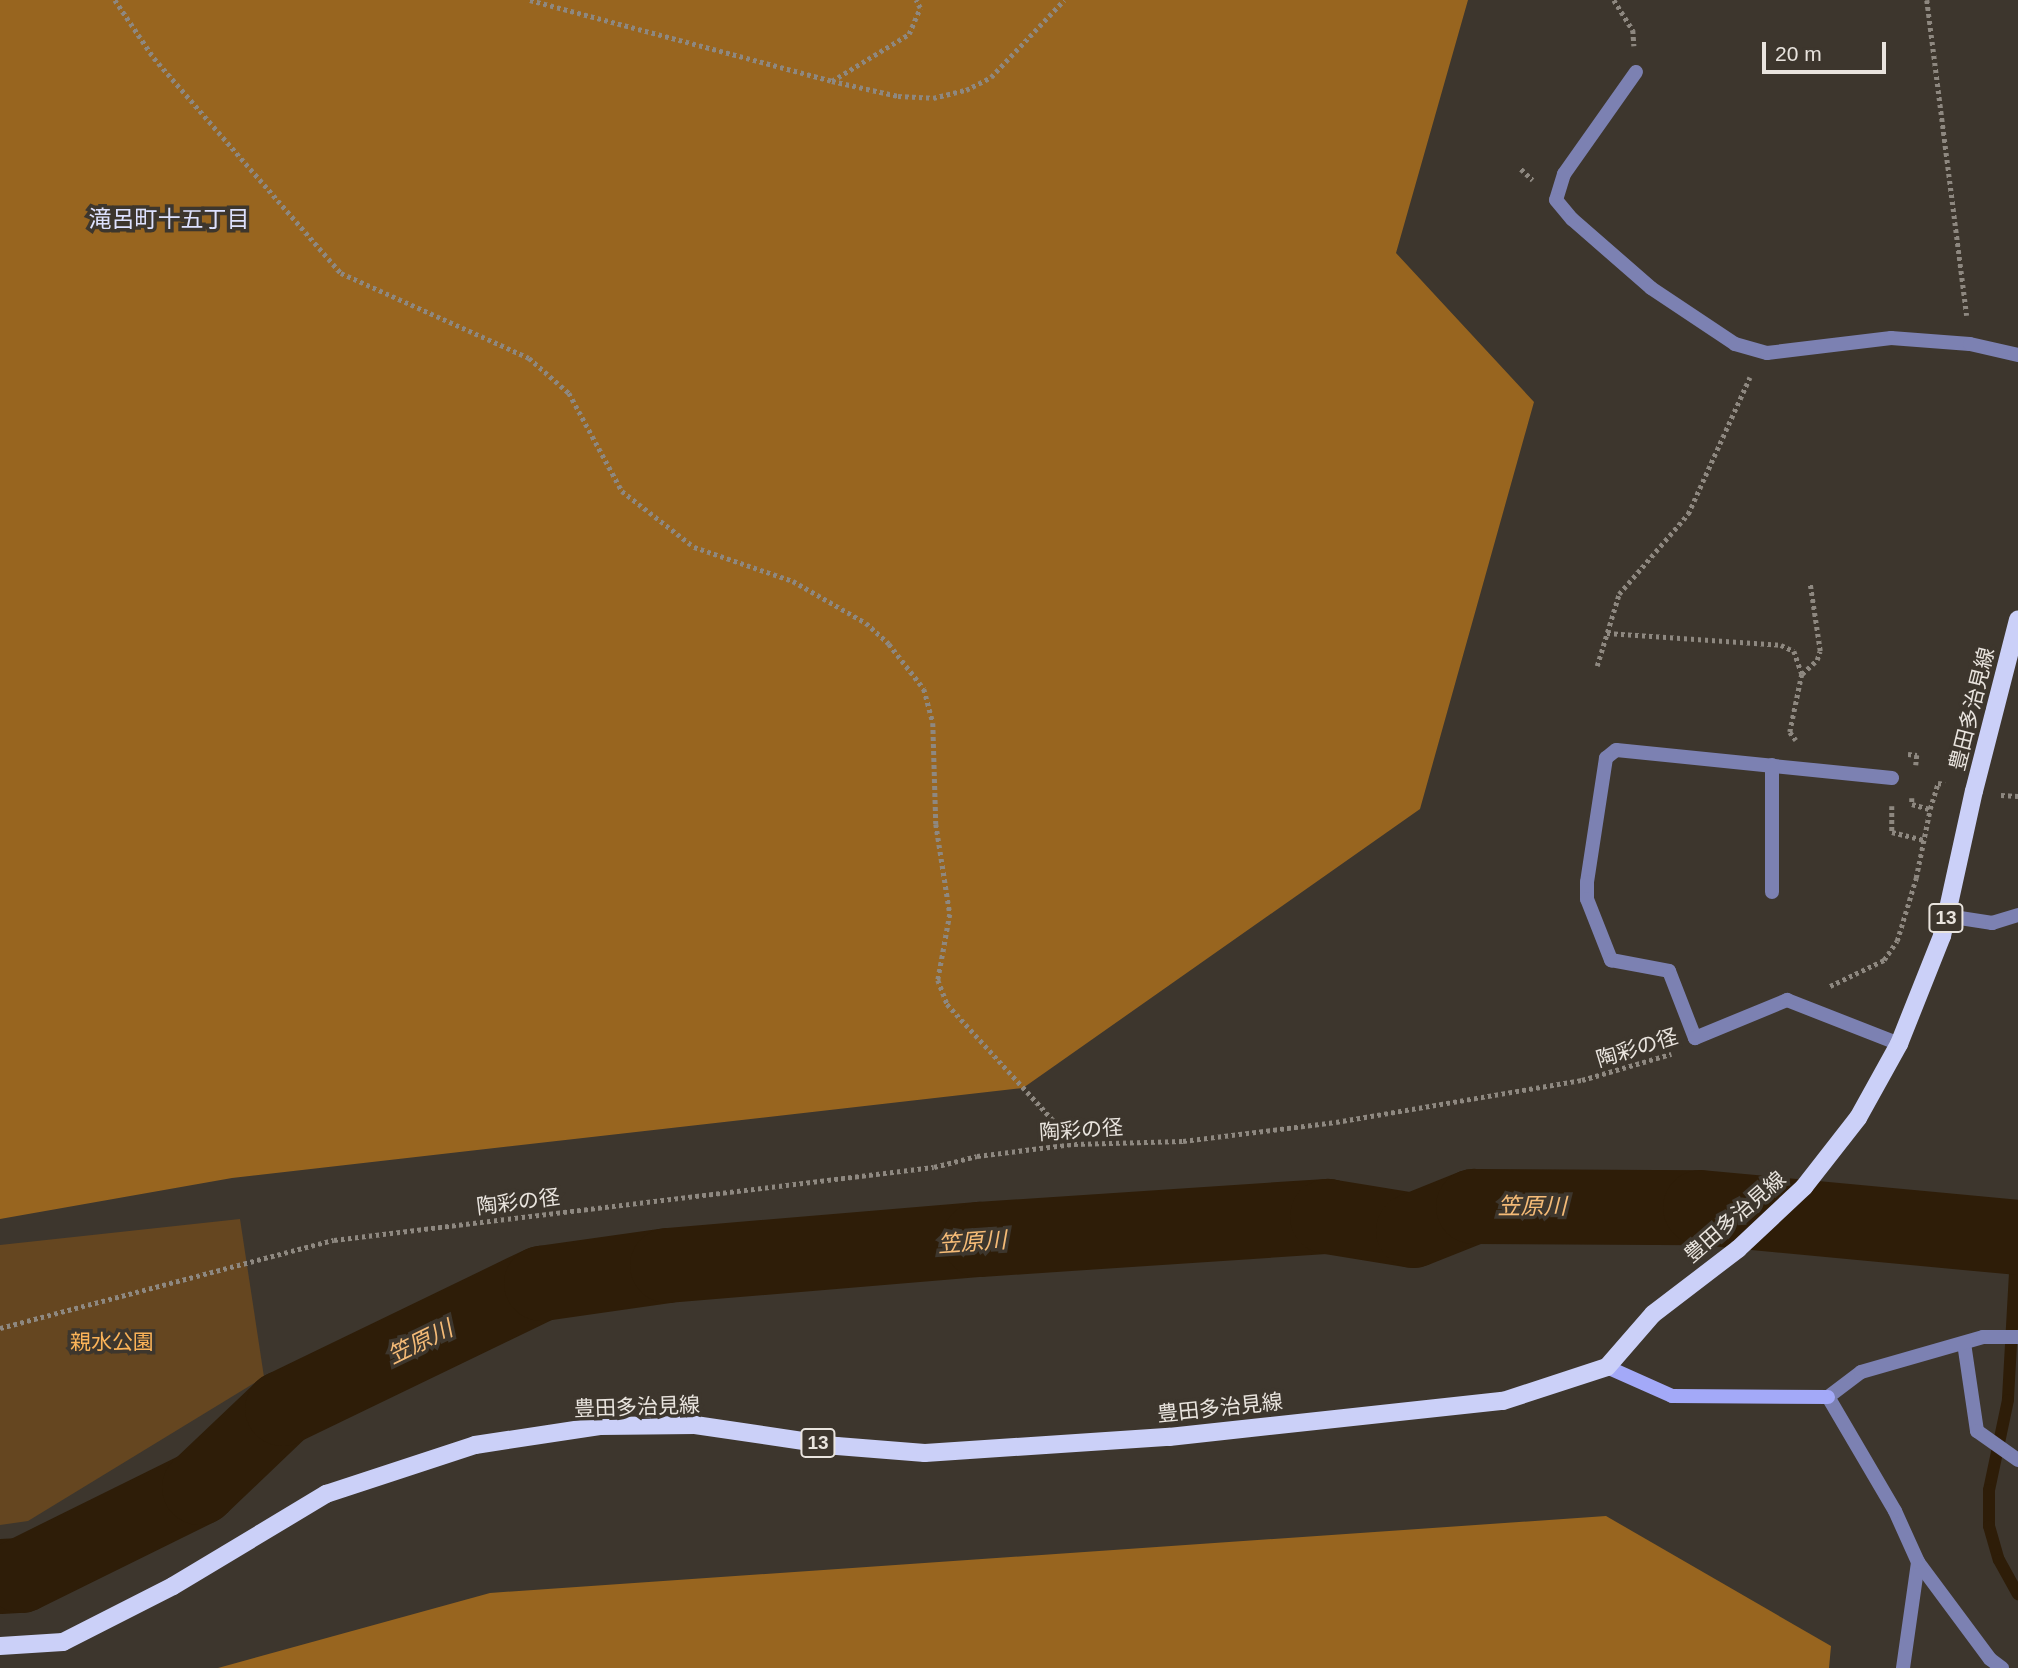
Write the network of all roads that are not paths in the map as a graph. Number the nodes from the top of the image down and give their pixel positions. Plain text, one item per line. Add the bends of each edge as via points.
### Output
1 (1636, 72) road end
2 (2018, 355) edge
3 (2018, 620) edge
4 (1772, 765) junction
5 (1892, 778) dead end
6 (1772, 892) dead end
7 (2018, 915) edge
8 (1947, 916) junction
9 (1899, 1044) junction
10 (2018, 1336) edge
11 (1964, 1343) junction
12 (1607, 1367) junction
13 (1828, 1396) junction
14 (2018, 1460) edge
15 (1918, 1562) junction
16 (0, 1646) edge
17 (1903, 1668) edge
18 (2002, 1668) edge

1 - 2 street via 1564,174 1556,200 1651,288 1735,344 1767,353 1891,338 1970,344
3 - 8 main road, 豊田多治見線 / 13
4 - 5 street
4 - 6 street
4 - 9 street via 1616,750 1606,758 1587,899 1611,960 1669,971 1695,1038 1787,1000
7 - 8 street via 1992,923
8 - 9 main road, 豊田多治見線 / 13
9 - 12 main road, 豊田多治見線 / 13 via 1858,1118 1804,1187 1738,1249 1653,1314
10 - 11 street via 1983,1337
11 - 13 street via 1861,1372
11 - 14 street via 1977,1431
12 - 13 street via 1672,1396
12 - 16 main road, 豊田多治見線 / 13 via 1503,1401 1129,1440 925,1453 837,1446 695,1425 600,1426 475,1445 326,1494 173,1586 63,1642
13 - 15 street via 1895,1511
15 - 17 street
15 - 18 street via 1990,1659

